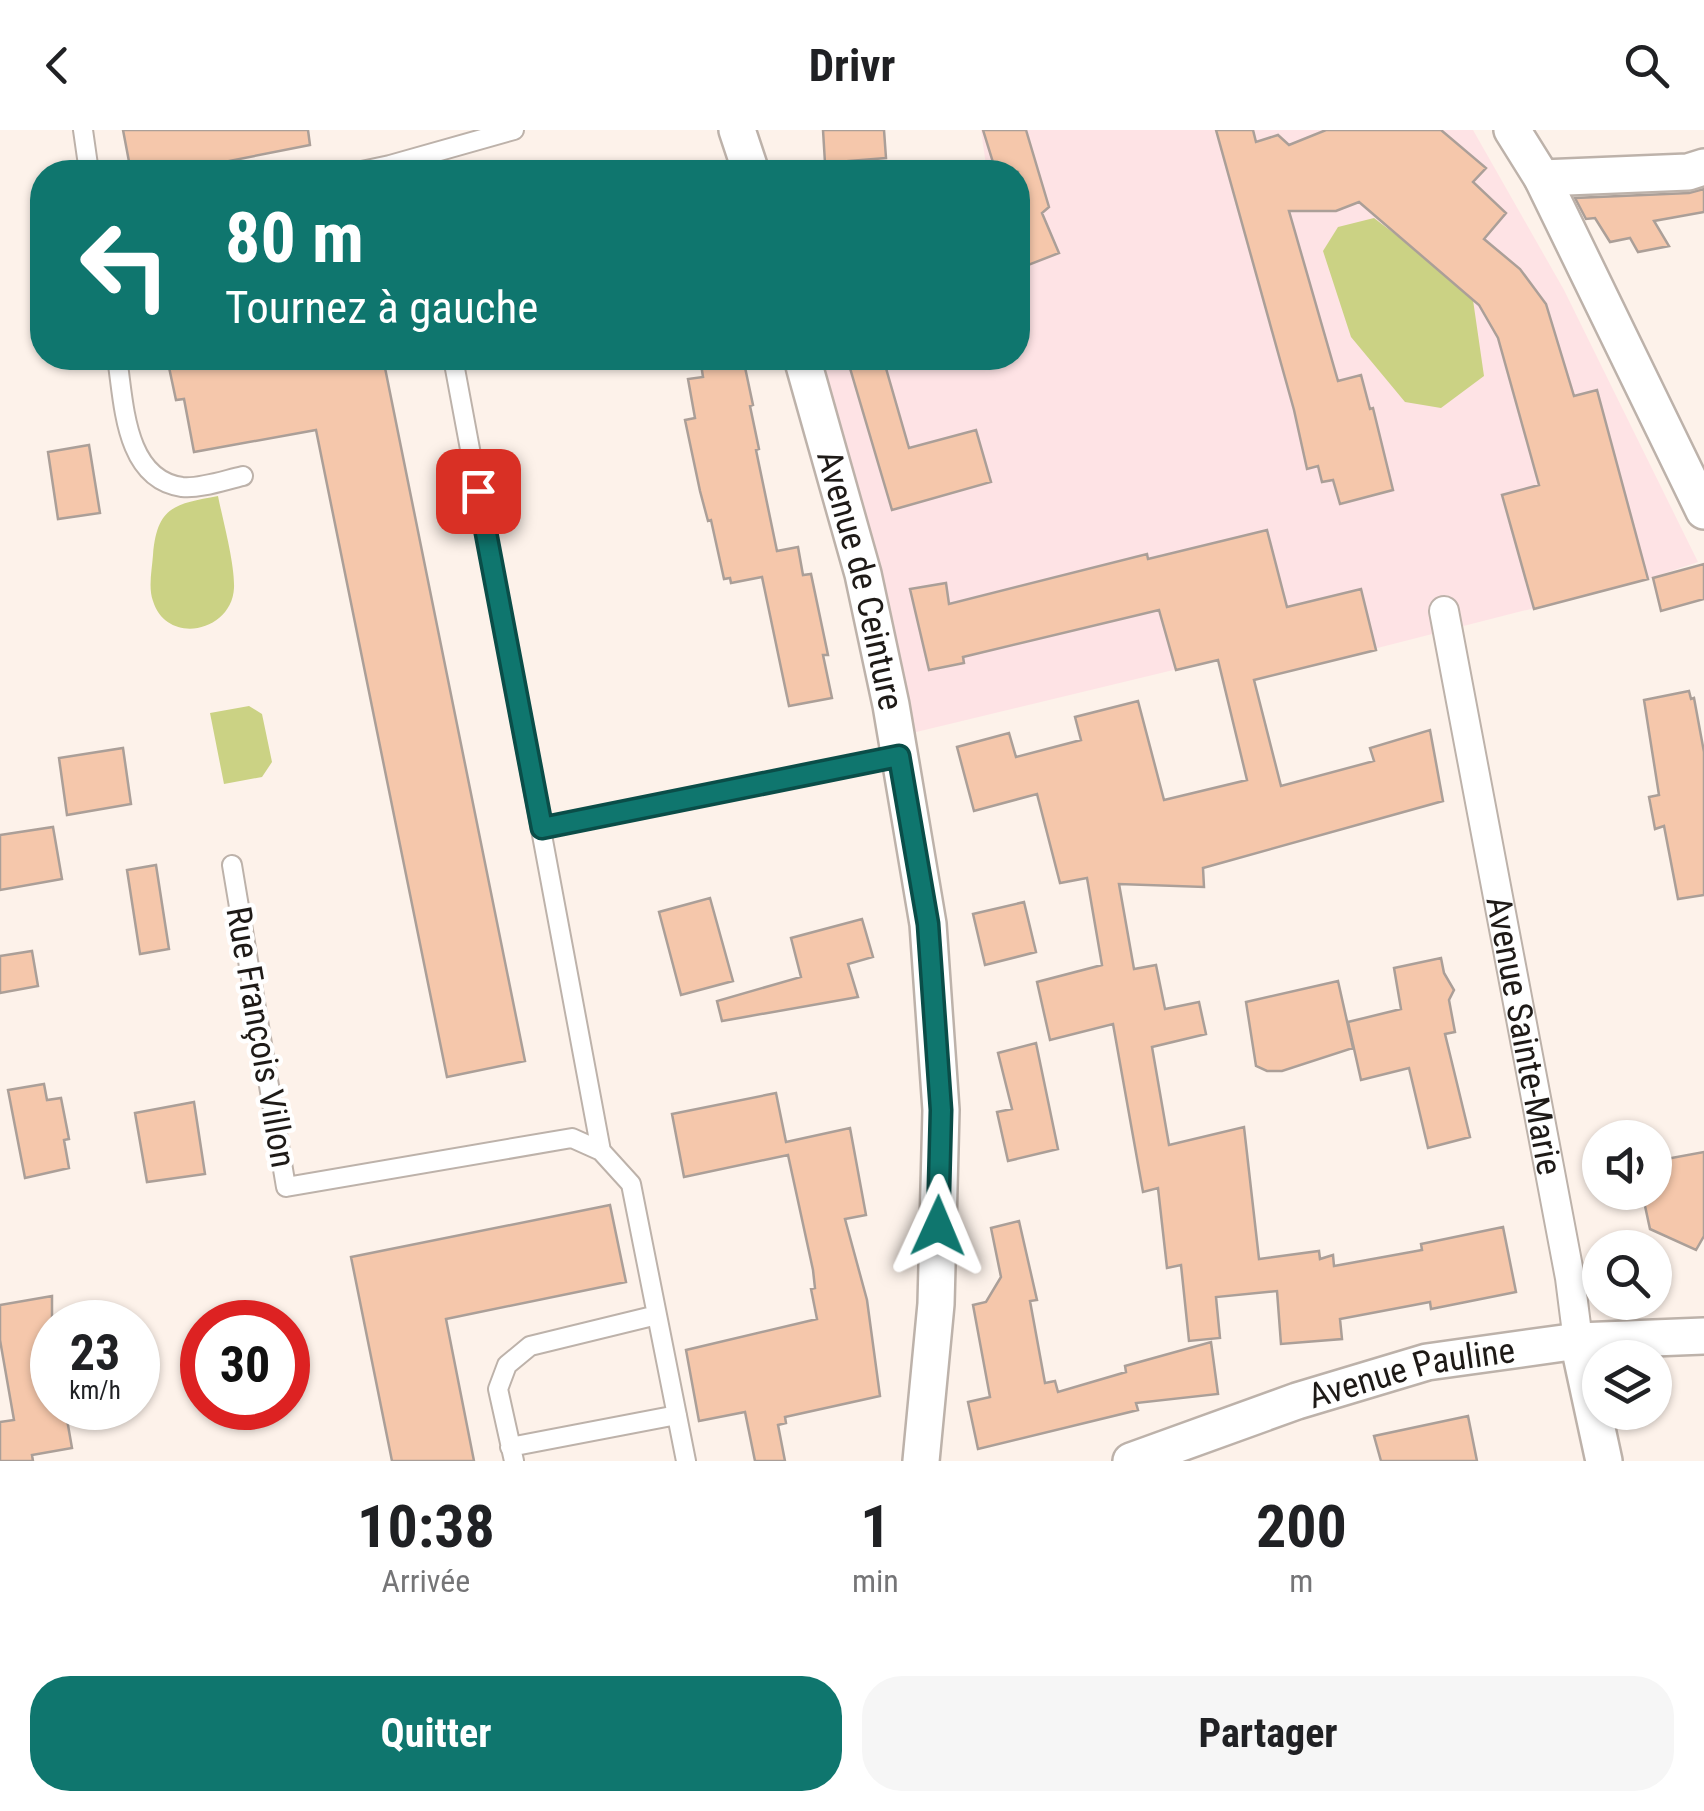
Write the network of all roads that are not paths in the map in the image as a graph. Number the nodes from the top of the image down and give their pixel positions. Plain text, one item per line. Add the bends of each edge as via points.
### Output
1 (83, 130) edge
2 (514, 130) edge
3 (737, 130) edge
4 (1512, 130) edge
5 (87, 160) edge
6 (419, 160) edge
7 (747, 160) edge
8 (1704, 167) edge
9 (1542, 178) junction
10 (119, 370) edge
11 (456, 370) edge
12 (805, 370) edge
13 (244, 476) dead end
14 (1704, 511) edge
15 (1444, 611) dead end
16 (899, 756) junction
17 (542, 828) junction
18 (232, 865) dead end
19 (601, 1151) junction
20 (657, 1316) junction
21 (1704, 1336) edge
22 (1578, 1342) junction
23 (677, 1415) junction
24 (512, 1454) edge
25 (686, 1461) edge
26 (921, 1461) edge
27 (1131, 1461) edge
28 (1604, 1461) edge

1 - 5 lane
2 - 6 lane
3 - 7 street
4 - 9 street
8 - 9 street
9 - 14 street
10 - 13 lane via 129,436 142,463 162,481 184,488
11 - 17 lane
12 - 16 street, Avenue de Ceinture via 863,574
15 - 22 street, Avenue Sainte-Marie
16 - 17 lane
16 - 26 street, Avenue de Ceinture via 928,924 941,1110 936,1304
17 - 19 lane
18 - 19 lane, Rue François Villon via 286,1187 572,1138
19 - 20 lane via 631,1184
20 - 23 lane
20 - 24 lane via 530,1346 507,1365 498,1389
21 - 22 street, Avenue Pauline
22 - 27 street, Avenue Pauline via 1426,1362 1297,1400
22 - 28 street, Avenue Sainte-Marie
23 - 24 lane
23 - 25 lane

